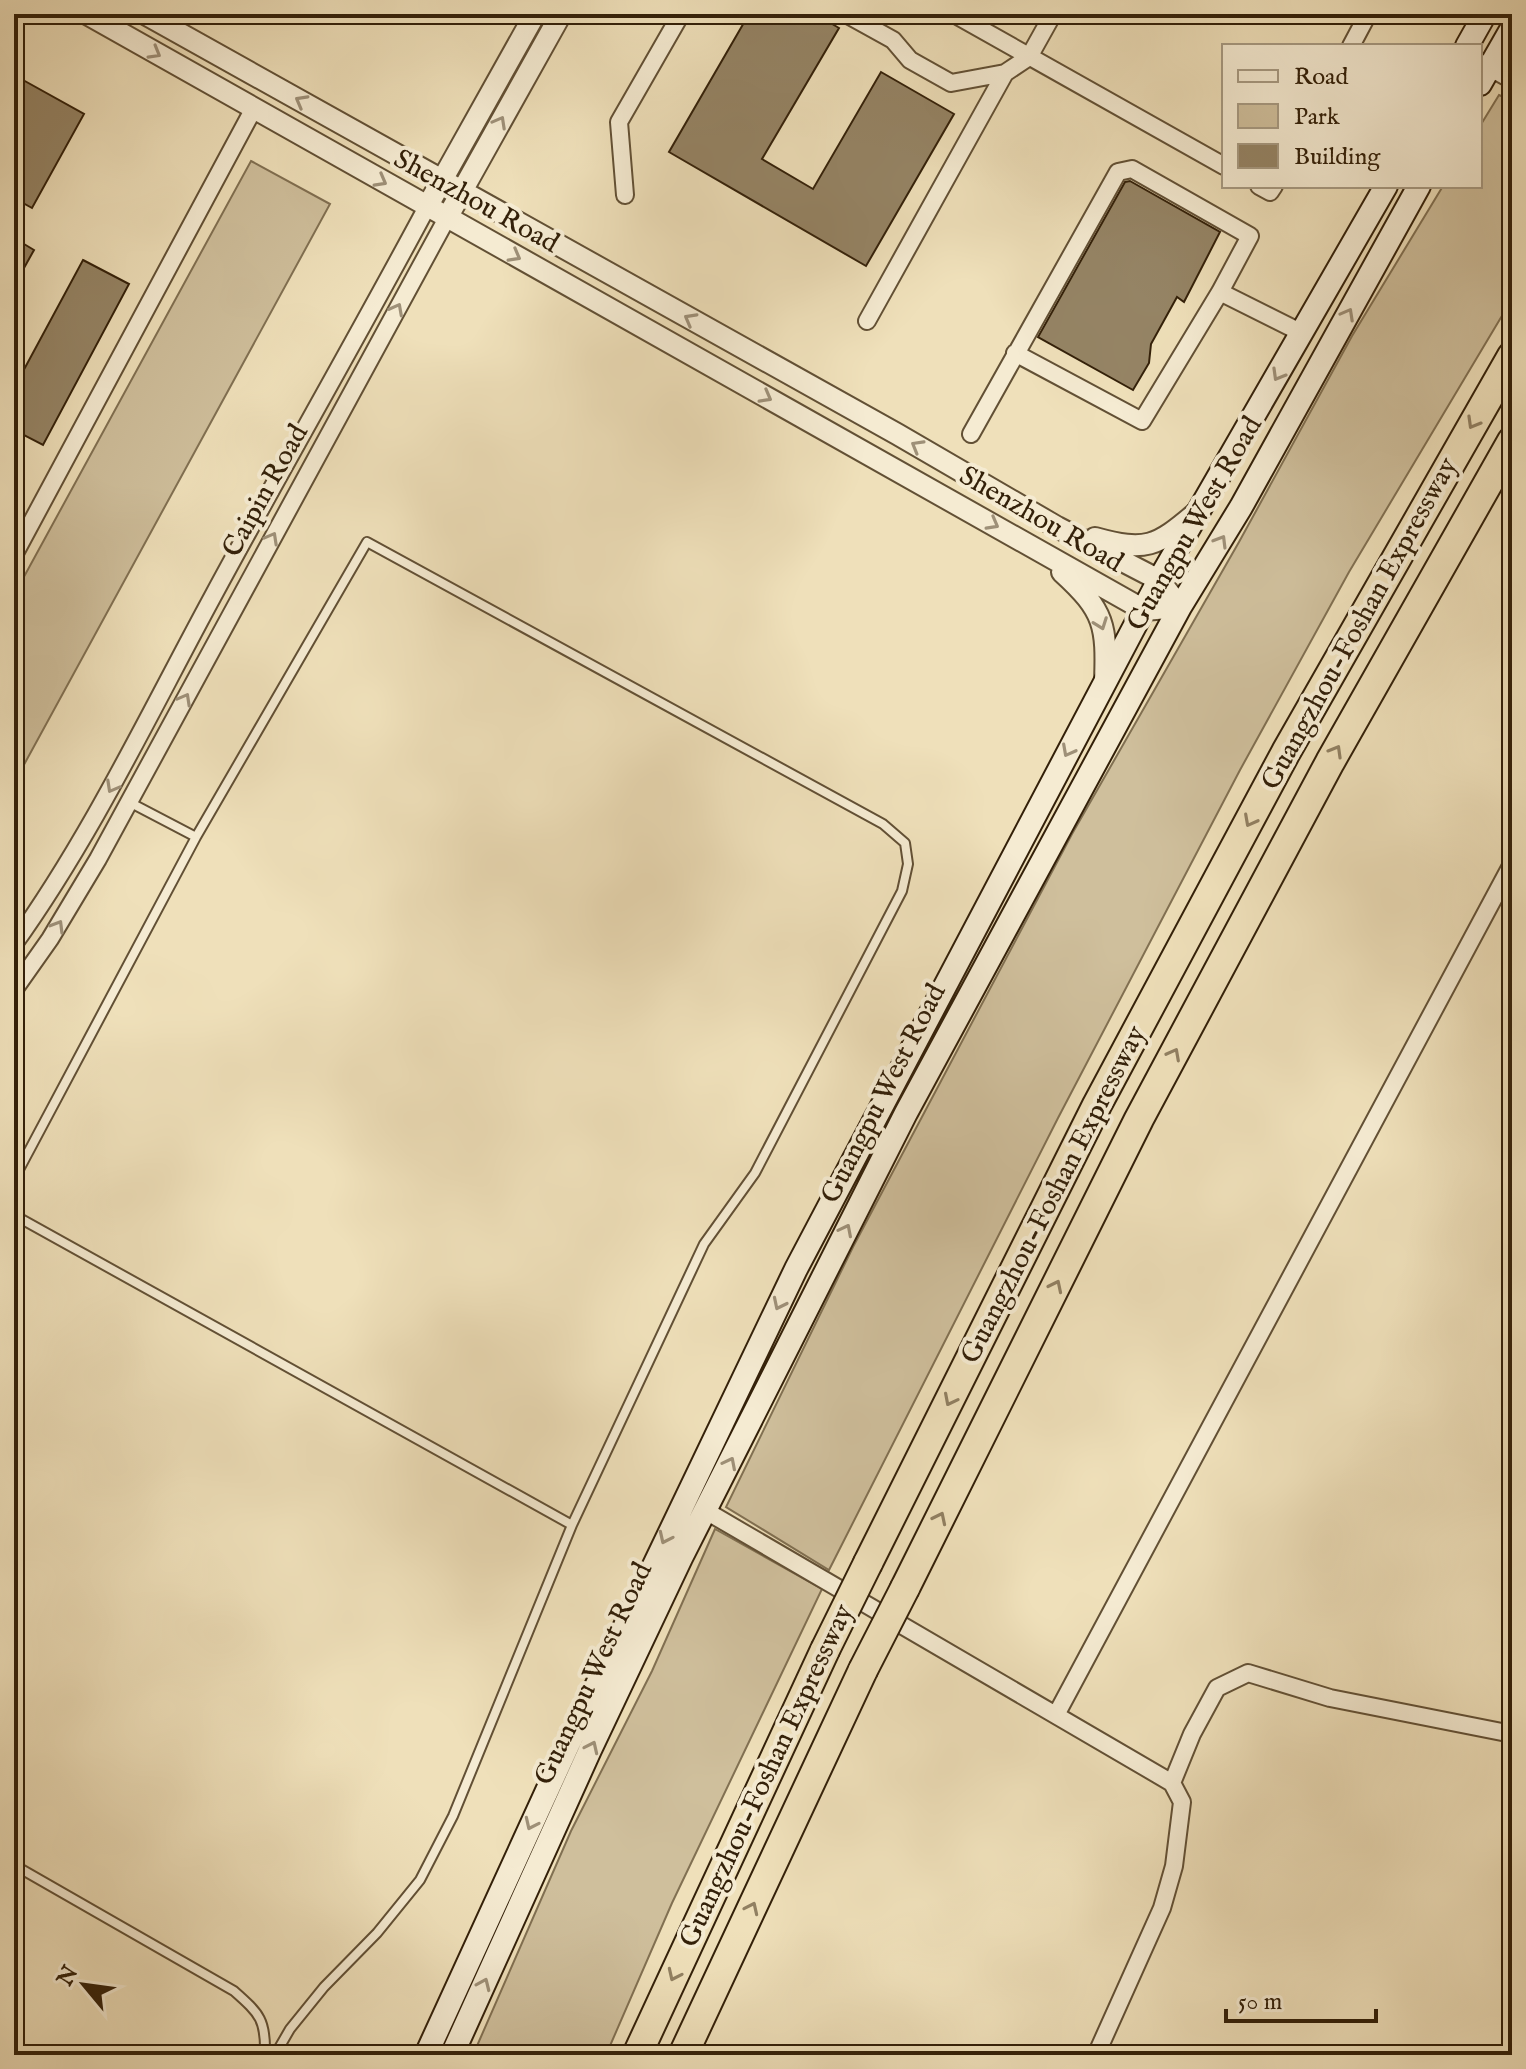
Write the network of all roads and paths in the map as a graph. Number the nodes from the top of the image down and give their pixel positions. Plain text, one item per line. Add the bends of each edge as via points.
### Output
1 (87, 14) edge
2 (145, 14) edge
3 (535, 14) edge
4 (561, 14) edge
5 (681, 14) edge
6 (846, 14) edge
7 (954, 14) edge
8 (1053, 14) edge
9 (1368, 14) edge
10 (1485, 14) edge
11 (1512, 28) edge
12 (1352, 44) edge
13 (1468, 44) edge
14 (1029, 57) junction
15 (1483, 71) edge
16 (1005, 73) junction
17 (1512, 80) edge
18 (253, 110) junction
19 (1222, 165) edge
20 (442, 179) junction
21 (1385, 188) edge
22 (1418, 188) edge
23 (462, 190) junction
24 (625, 195) dead end
25 (427, 207) junction
26 (447, 218) junction
27 (1220, 292) junction
28 (867, 321) dead end
29 (1302, 333) junction
30 (1015, 353) junction
31 (1512, 356) edge
32 (971, 434) dead end
33 (1512, 441) edge
34 (1200, 510) junction
35 (1057, 527) junction
36 (1032, 546) junction
37 (14, 555) edge
38 (1159, 580) junction
39 (1180, 607) junction
40 (1144, 610) junction
41 (1105, 682) junction
42 (128, 802) junction
43 (196, 837) junction
44 (1512, 864) edge
45 (14, 944) edge
46 (14, 990) edge
47 (14, 1179) edge
48 (14, 1215) edge
49 (706, 1511) junction
50 (572, 1525) junction
51 (1056, 1715) junction
52 (1512, 1734) edge
53 (1172, 1783) junction
54 (14, 1865) edge
55 (265, 2055) edge
56 (275, 2055) edge
57 (426, 2055) edge
58 (452, 2055) edge
59 (637, 2055) edge
60 (683, 2055) edge
61 (1096, 2055) edge

1 -> 18 street, Shenzhou Road
20 -> 2 street, Shenzhou Road
3 - 20 street, Caipin Road
23 -> 4 street, Caipin Road
5 - 24 street via 619,122
6 - 16 street via 893,40 910,60 951,83
7 - 14 street
8 - 14 street
9 - 12 street
10 - 13 main road
11 - 15 main road
14 - 16 street
14 - 19 street
15 - 17 street
16 - 28 street
18 -> 25 street, Shenzhou Road
18 - 37 street
20 - 23 street, Shenzhou Road
20 - 25 street, Caipin Road
21 - 29 main road, Guangpu West Road
39 -> 22 main road, Guangpu West Road
23 - 26 street, Caipin Road
35 -> 23 street, Shenzhou Road
25 - 26 street, Shenzhou Road
25 -> 45 street, Caipin Road via 94,819
26 -> 36 street, Shenzhou Road
42 -> 26 street, Caipin Road
27 - 29 street
27 - 30 street via 1142,421
27 - 30 street via 1250,236 1132,169 1118,172
29 -> 34 main road, Guangpu West Road
30 - 32 street
31 -> 59 highway, Guangzhou-Foshan Expressway, bridge via 1286,752 1112,1078 825,1650
60 -> 33 highway, Guangzhou-Foshan Expressway, bridge via 863,1670 1139,1119 1330,762
34 - 35 street via 1145,547 1125,547
34 - 38 main road, Guangpu West Road
35 - 38 street, Shenzhou Road
36 - 40 street, Shenzhou Road
36 -> 41 street via 1093,606 1107,642
38 - 39 street, Shenzhou Road
38 - 40 main road, Guangpu West Road
39 - 40 street
49 -> 39 main road, Guangpu West Road via 906,1113
40 - 41 main road, Guangpu West Road
41 -> 57 main road, Guangpu West Road via 789,1283
42 - 43 lane
46 -> 42 street, Caipin Road via 50,939
43 - 47 lane
43 - 50 lane via 367,542 883,824 905,843 908,864 902,891 755,1173 704,1244
44 - 51 street
48 - 50 lane
49 - 51 street
58 -> 49 main road, Guangpu West Road
50 - 56 lane via 453,1816 420,1880 290,2029
51 - 53 street
52 - 53 street via 1330,1698 1248,1673 1217,1688
53 - 61 street via 1182,1802 1174,1866 1162,1908
54 - 55 lane via 234,1991 258,2011 266,2030

